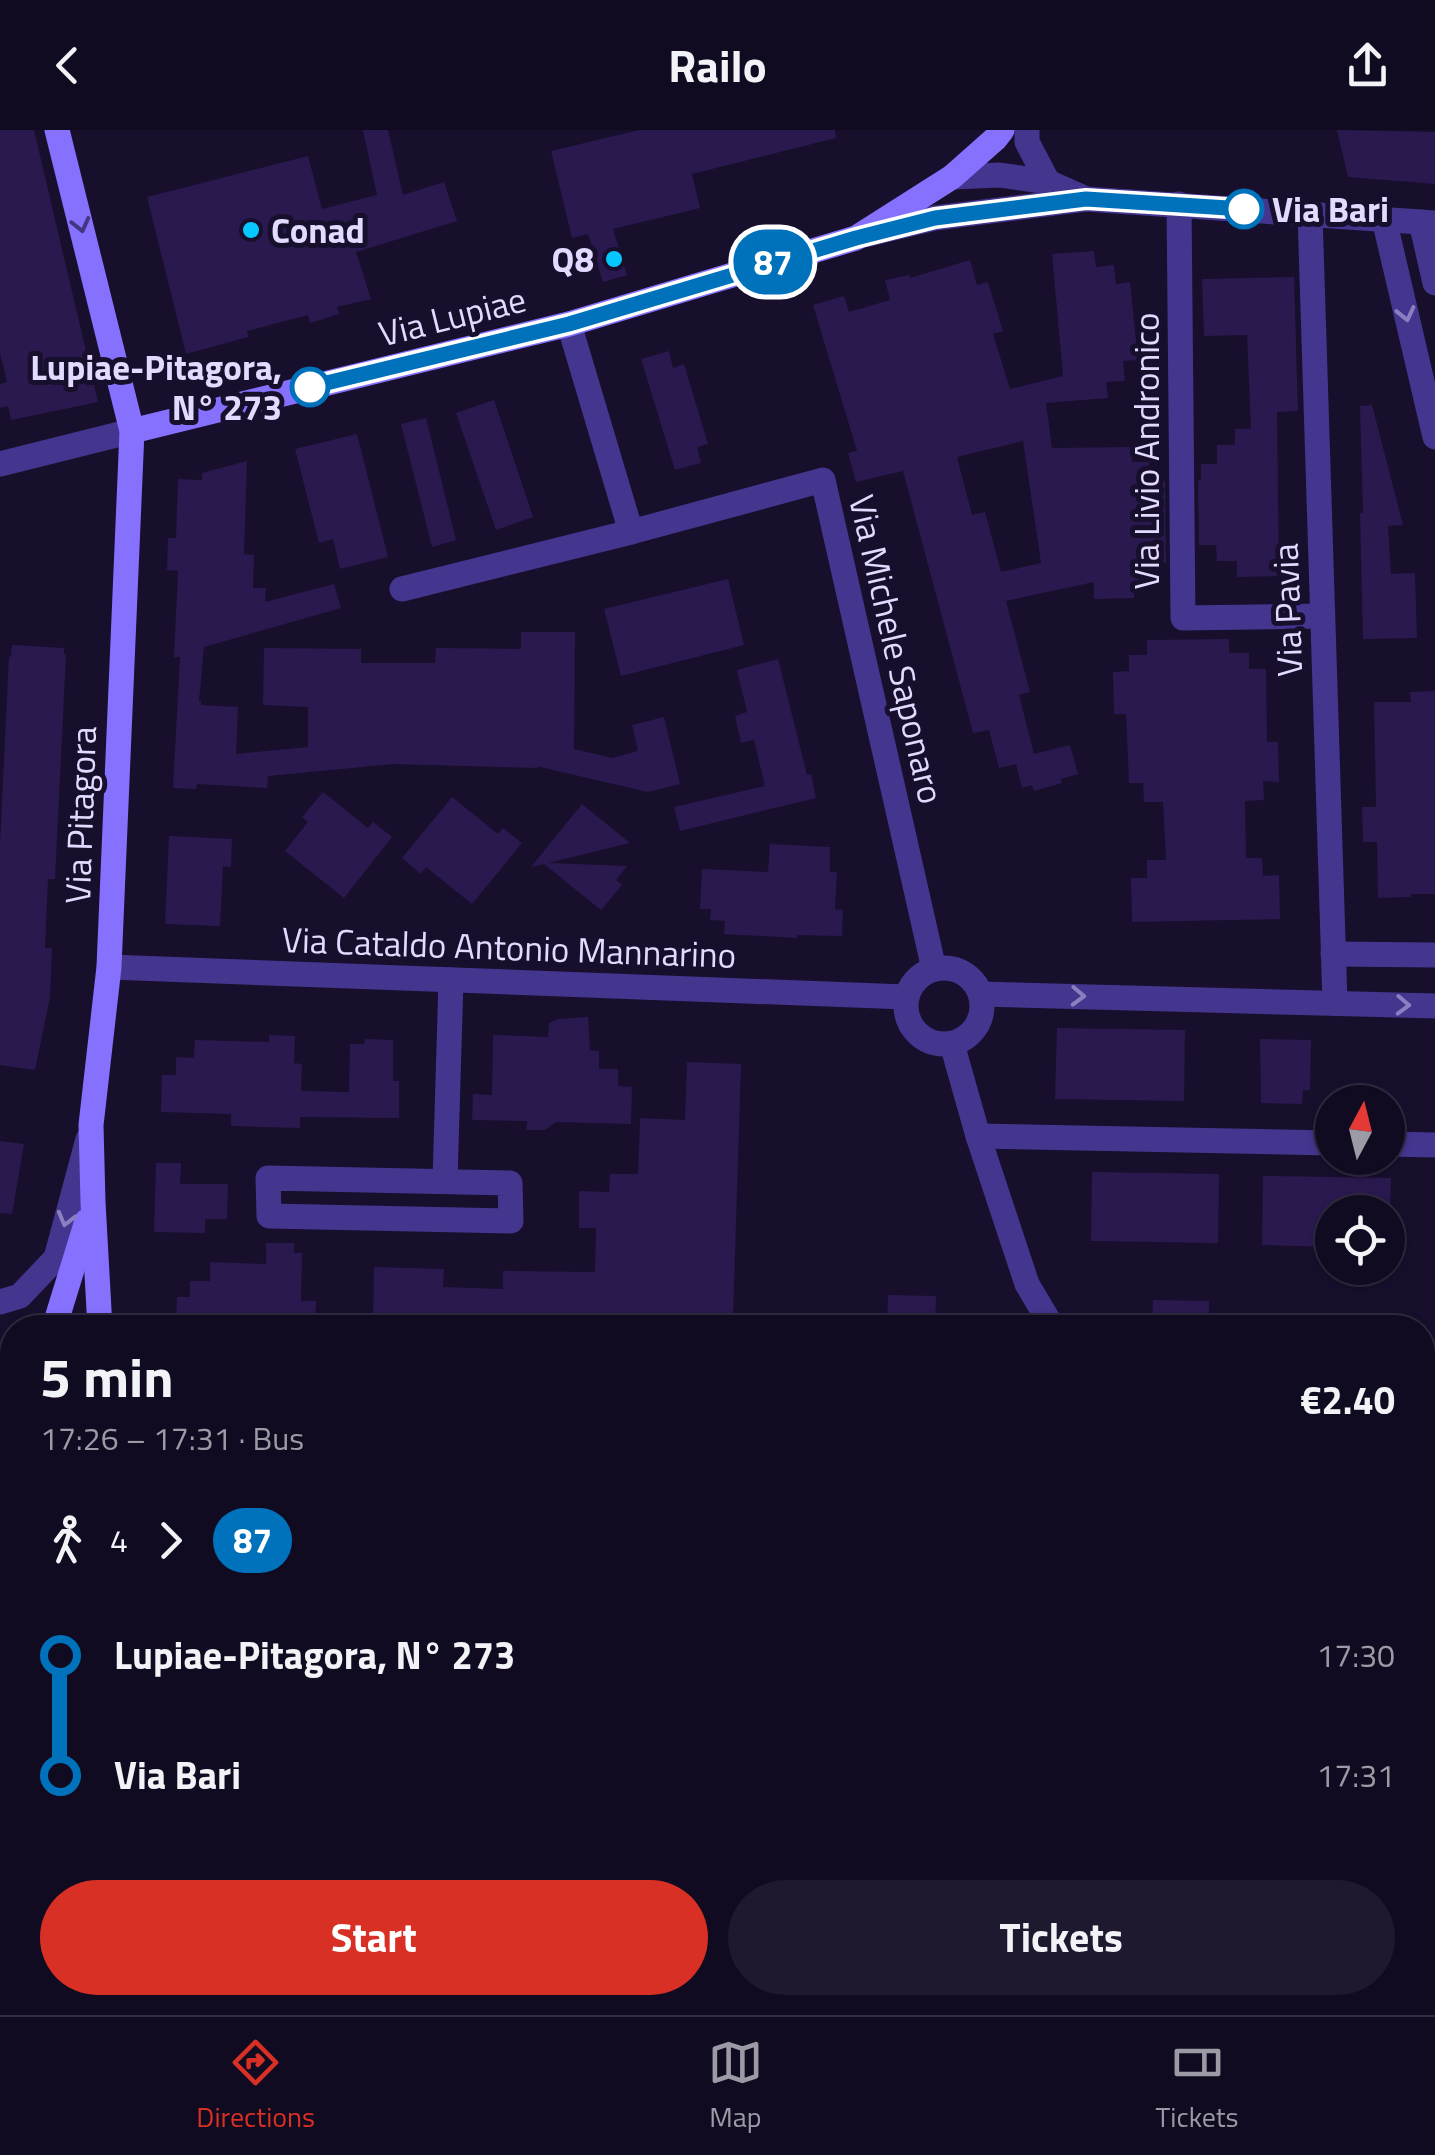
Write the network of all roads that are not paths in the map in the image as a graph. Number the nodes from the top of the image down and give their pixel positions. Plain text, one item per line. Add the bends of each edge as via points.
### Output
1 (57, 130) edge
2 (1002, 130) edge
3 (1027, 130) edge
4 (952, 177) junction
5 (1048, 182) junction
6 (1086, 199) junction
7 (1179, 204) junction
8 (1310, 214) junction
9 (1384, 219) junction
10 (1428, 223) edge
11 (856, 238) junction
12 (1435, 282) edge
13 (569, 324) junction
14 (132, 431) junction
15 (1435, 437) edge
16 (0, 464) edge
17 (631, 532) junction
18 (402, 589) dead end
19 (1322, 616) junction
20 (1333, 954) junction
21 (1435, 955) edge
22 (109, 967) junction
23 (934, 969) junction
24 (450, 980) junction
25 (980, 994) junction
26 (906, 997) junction
27 (1335, 1003) junction
28 (1435, 1006) edge
29 (952, 1044) junction
30 (92, 1125) junction
31 (978, 1136) junction
32 (1315, 1143) edge
33 (1405, 1144) edge
34 (1435, 1145) edge
35 (445, 1181) junction
36 (93, 1202) junction
37 (1027, 1284) junction
38 (0, 1302) edge
39 (58, 1315) edge
40 (99, 1315) edge
41 (1028, 1315) edge
42 (1045, 1315) edge

1 -> 14 street, Via Pitagora
2 - 4 street, Via Lupiae
3 - 5 street
4 - 5 street
4 - 11 street, Via Lupiae
5 - 6 street
6 - 7 street
6 - 11 street via 935,218
7 - 8 street
7 - 19 street, Via Livio Andronico via 1183,618
8 - 9 street
8 - 19 street, Via Pavia
9 - 10 street
9 -> 15 street
10 - 12 street
11 - 13 street, Via Lupiae
13 - 14 street, Via Lupiae
13 - 17 street
14 - 16 street, Via Lupiae
14 - 22 street, Via Pitagora
17 - 18 street, Via Michele Saponaro
17 - 23 street, Via Michele Saponaro via 823,480
19 - 20 street, Via Pavia
20 - 21 street
20 - 27 street, Via Pavia
22 - 24 street, Via Cataldo Antonio Mannarino
22 - 30 street, Via Pitagora
23 - 25 street via 962,972
23 - 26 street
24 - 26 street, Via Cataldo Antonio Mannarino
24 - 35 street
25 -> 27 street
25 - 29 street via 978,1025
26 - 29 street via 911,1027 936,1044
27 -> 28 street
29 - 31 street
30 - 36 street, Via Pitagora
30 -> 38 street via 56,1258 20,1296
31 - 32 street
31 - 37 street
33 - 34 street
35 - 35 street via 268,1178 269,1216 512,1220 510,1183
36 - 39 street, Via Pitagora
36 - 40 street, Via Pitagora
37 - 41 street
37 - 42 street

